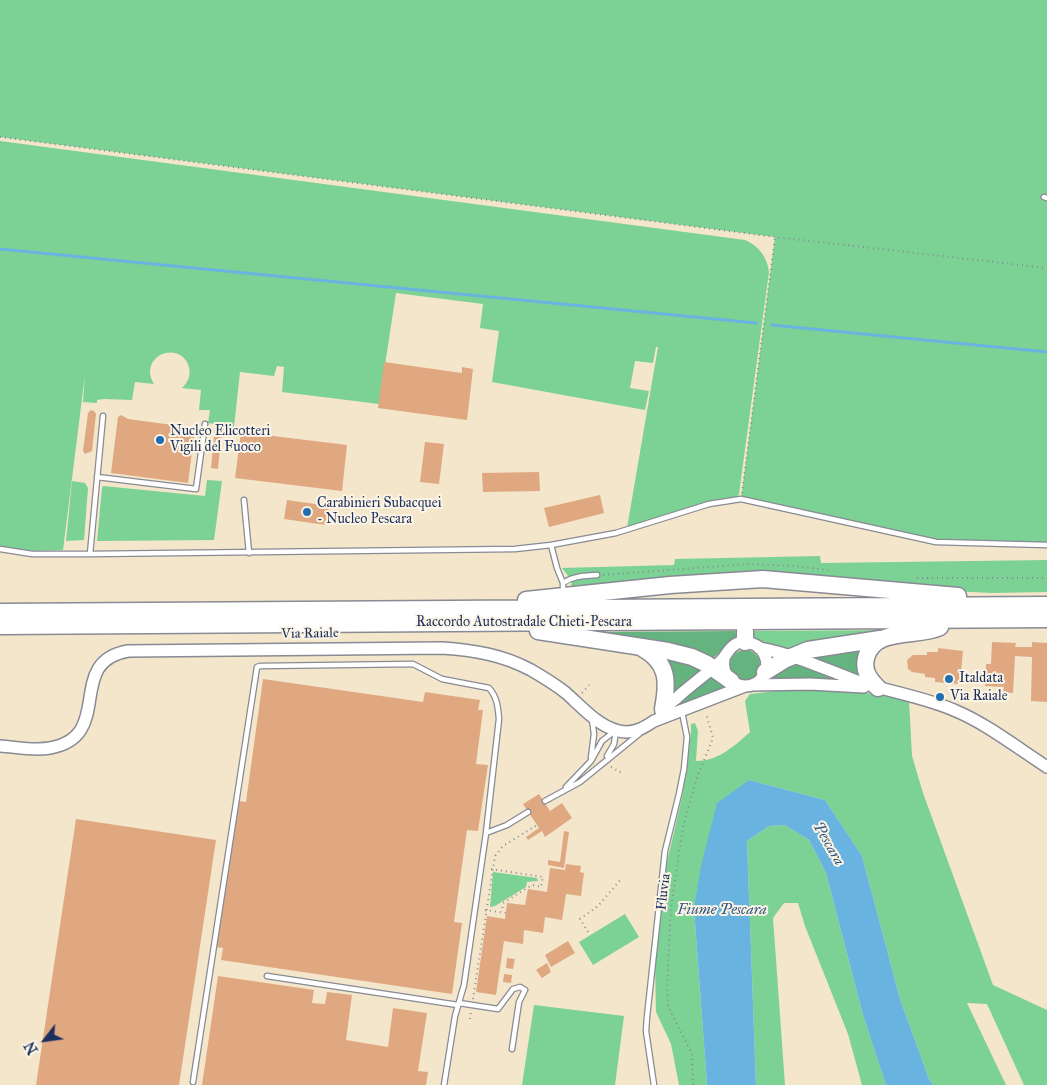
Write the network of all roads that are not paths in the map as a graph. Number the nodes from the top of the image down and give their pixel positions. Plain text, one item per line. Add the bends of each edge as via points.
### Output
1 (103, 416) dead end
2 (204, 424) dead end
3 (97, 477) junction
4 (244, 500) dead end
5 (551, 545) junction
6 (1047, 545) edge
7 (0, 549) edge
8 (249, 553) junction
9 (90, 554) junction
10 (597, 576) dead end
11 (743, 580) junction
12 (563, 590) junction
13 (744, 597) dead end
14 (1047, 599) edge
15 (1047, 605) edge
16 (424, 610) junction
17 (0, 612) edge
18 (1047, 619) edge
19 (953, 620) junction
20 (524, 623) junction
21 (0, 626) edge
22 (880, 639) junction
23 (750, 640) junction
24 (640, 647) junction
25 (791, 657) junction
26 (718, 663) junction
27 (765, 672) junction
28 (742, 684) junction
29 (878, 688) junction
30 (682, 712) junction
31 (659, 715) junction
32 (592, 718) junction
33 (616, 731) junction
34 (0, 746) edge
35 (591, 761) junction
36 (604, 761) junction
37 (1047, 768) edge
38 (562, 791) junction
39 (545, 801) dead end
40 (528, 812) dead end
41 (486, 833) junction
42 (267, 976) dead end
43 (458, 1004) junction
44 (512, 1049) dead end
45 (192, 1082) dead end
46 (444, 1085) edge
47 (654, 1085) edge

1 - 3 lane
2 - 3 lane via 196,489
3 - 9 lane
4 - 8 lane
5 - 6 lane via 616,533 709,504 741,499 936,542
5 - 8 lane via 515,549
5 - 12 lane
7 - 9 lane via 32,554
8 - 9 lane
10 - 12 lane via 568,579
11 - 12 highway
11 - 13 highway
11 - 14 highway via 763,579 964,597
12 - 16 highway via 525,600 447,602
15 - 16 highway, Raccordo Autostradale Chieti-Pescara
16 - 17 highway, Raccordo Autostradale Chieti-Pescara
18 - 19 highway, Raccordo Autostradale Chieti-Pescara
19 - 20 highway, Raccordo Autostradale Chieti-Pescara
19 - 22 highway via 936,629
20 - 21 highway, Raccordo Autostradale Chieti-Pescara
20 - 24 highway via 538,631
22 - 25 highway via 808,650
22 - 29 highway via 865,660 866,673
23 - 25 street
23 - 26 street via 732,647
23 - 27 street via 766,659
24 - 26 highway
24 - 31 highway via 655,657 664,672 666,689
25 - 27 highway
25 - 29 street
26 - 28 highway
26 - 31 street
27 - 28 street via 762,678
28 - 29 street
28 - 30 street
29 - 37 street via 955,710
30 - 31 street
30 - 47 lane via 687,737 684,769 665,852 647,1017 646,1032
31 - 33 street via 636,731
31 - 36 lane
32 - 33 street, Via Raiale
32 - 34 street, Via Raiale via 564,692 531,670 510,660 476,651 434,648 128,651 113,655 98,668 83,727 72,739 49,748
32 - 35 lane
33 - 35 lane via 602,741
33 - 36 lane via 614,744
35 - 38 lane
36 - 38 lane via 580,782
38 - 39 lane
40 - 41 lane
41 - 43 lane via 464,985
41 - 45 lane via 499,719 497,702 489,688 442,679 413,664 257,667
42 - 43 lane
43 - 44 lane via 498,1009 513,990 520,987 525,990 518,1002
43 - 46 lane

